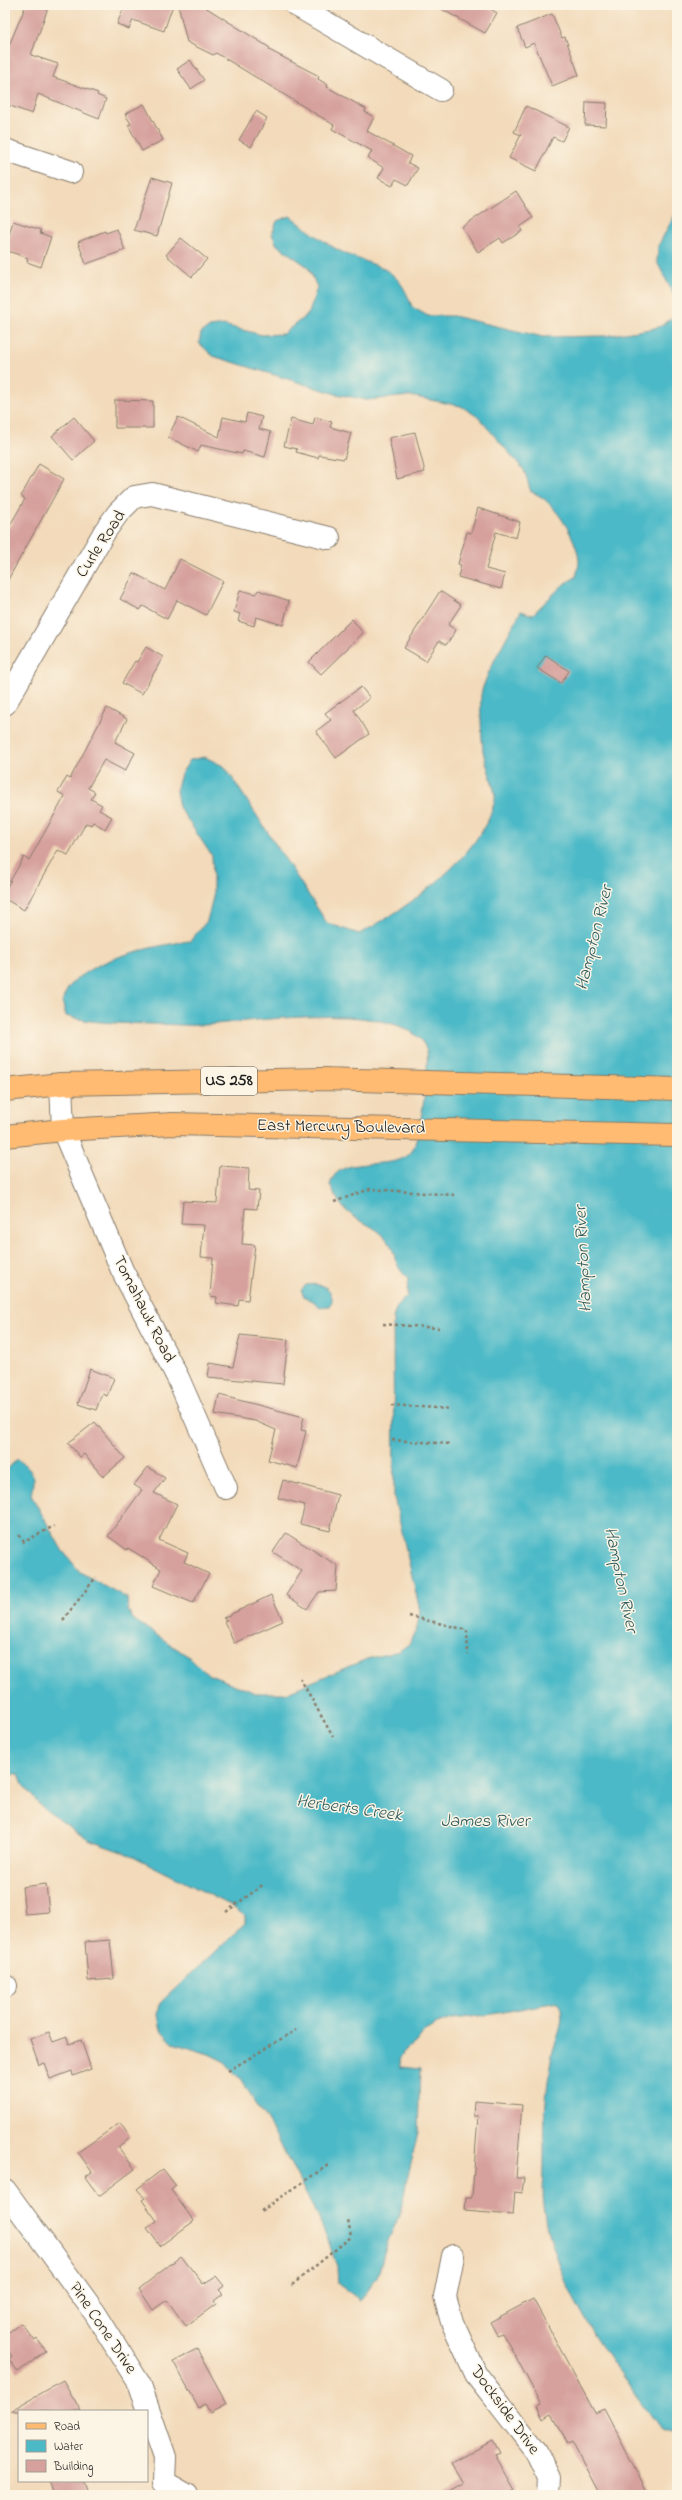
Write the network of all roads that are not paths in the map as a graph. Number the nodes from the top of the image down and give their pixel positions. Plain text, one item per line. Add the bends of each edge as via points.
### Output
1 (296, 5) edge
2 (441, 90) dead end
3 (5, 150) edge
4 (70, 172) dead end
5 (329, 538) dead end
6 (5, 704) edge
7 (61, 1084) junction
8 (677, 1089) edge
9 (5, 1090) edge
10 (63, 1130) junction
11 (677, 1135) edge
12 (5, 1136) edge
13 (226, 1488) dead end
14 (5, 2190) edge
15 (453, 2256) dead end
16 (187, 2495) edge
17 (548, 2495) edge

1 - 2 street
3 - 4 street
5 - 6 street, Curle Road via 152,494 134,497 105,531
7 - 8 main road, US 258 via 397,1080
7 - 9 main road, US 258
7 - 10 street
10 - 11 main road, East Mercury Boulevard via 173,1124
10 - 12 main road, East Mercury Boulevard
10 - 13 street, Tomahawk Road via 122,1270 178,1378
14 - 16 street, Pine Cone Drive via 95,2313 140,2384 165,2457 164,2482
15 - 17 street, Dockside Drive via 445,2297 452,2322 476,2374 536,2451 549,2478

